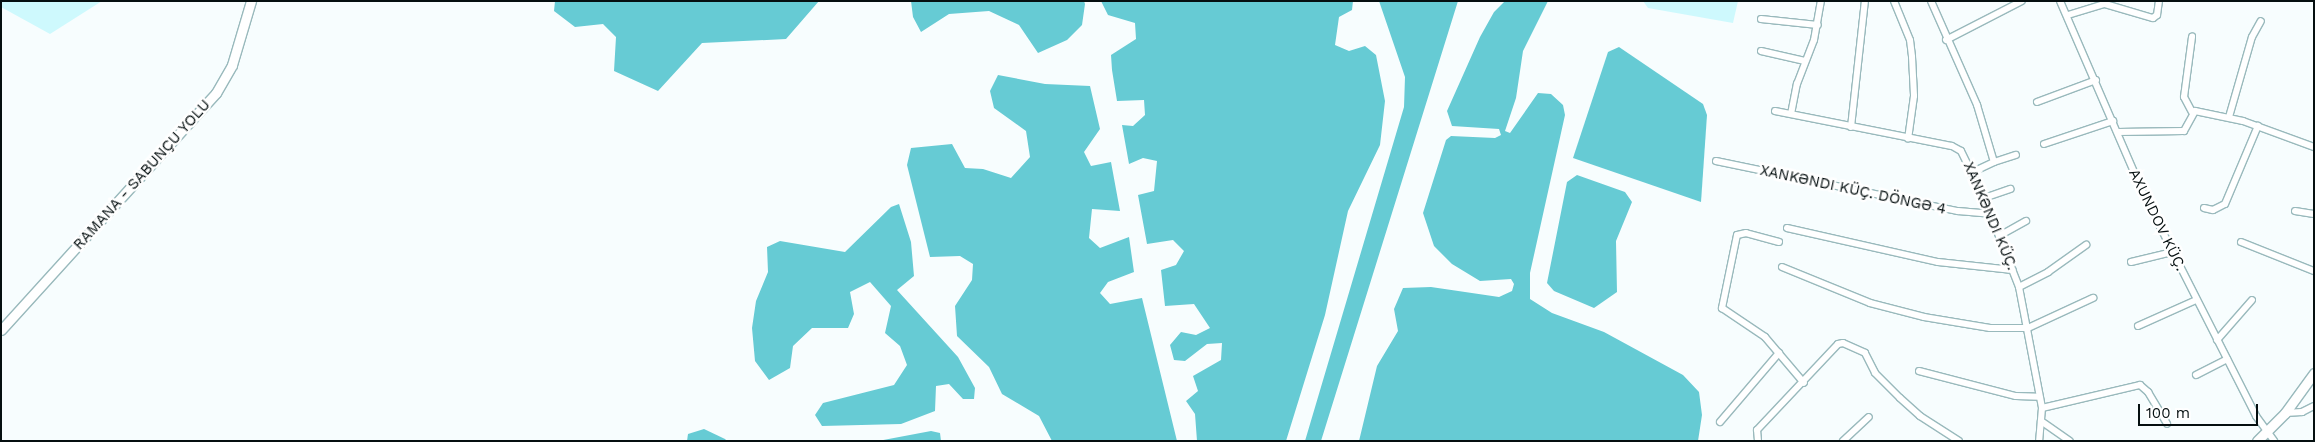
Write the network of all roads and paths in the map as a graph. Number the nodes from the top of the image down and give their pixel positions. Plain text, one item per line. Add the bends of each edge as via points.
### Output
1 (251, 1) edge
2 (1821, 1) edge
3 (1865, 1) edge
4 (1894, 1) edge
5 (1931, 1) edge
6 (2022, 1) edge
7 (2060, 1) edge
8 (2159, 1) edge
9 (2068, 15) junction
10 (1760, 19) dead end
11 (2261, 21) dead end
12 (1818, 25) junction
13 (2192, 38) dead end
14 (1946, 40) junction
15 (1761, 51) dead end
16 (1805, 61) junction
17 (2096, 80) junction
18 (2037, 102) dead end
19 (1775, 111) dead end
20 (2192, 112) junction
21 (1791, 114) junction
22 (2229, 117) junction
23 (2113, 120) junction
24 (2258, 126) junction
25 (1851, 127) junction
26 (2118, 132) junction
27 (1908, 139) junction
28 (2044, 144) dead end
29 (2314, 147) edge
30 (2016, 155) dead end
31 (1716, 162) dead end
32 (1994, 162) junction
33 (1972, 172) junction
34 (2010, 188) dead end
35 (1984, 198) junction
36 (2204, 208) dead end
37 (2295, 211) dead end
38 (1990, 214) junction
39 (2314, 214) edge
40 (2026, 221) dead end
41 (1787, 228) dead end
42 (1998, 236) junction
43 (1779, 242) dead end
44 (2242, 242) dead end
45 (2086, 245) dead end
46 (2172, 252) junction
47 (2131, 262) dead end
48 (1782, 268) dead end
49 (2013, 270) junction
50 (2314, 271) edge
51 (2019, 287) junction
52 (2094, 298) dead end
53 (2196, 300) junction
54 (2252, 300) dead end
55 (2138, 326) dead end
56 (2028, 328) junction
57 (1, 330) edge
58 (2217, 340) junction
59 (1779, 353) junction
60 (2227, 359) junction
61 (1919, 371) dead end
62 (2314, 373) edge
63 (2196, 375) dead end
64 (1804, 383) junction
65 (2039, 397) junction
66 (2314, 406) edge
67 (2042, 408) junction
68 (2285, 413) junction
69 (1869, 417) dead end
70 (2041, 421) junction
71 (1720, 422) dead end
72 (2167, 424) dead end
73 (2267, 432) junction
74 (1758, 441) edge
75 (1843, 441) edge
76 (1959, 441) edge
77 (2038, 441) edge
78 (2070, 441) edge
79 (2257, 441) edge
80 (2274, 441) edge

1 - 57 street, RAMANA - SABUNÇU YOLU via 232,64 216,93
2 - 12 street
3 - 25 street
4 - 27 street via 1910,40 1912,57 1914,96
5 - 14 street
6 - 14 street
7 - 9 street, AXUNDOV KÜÇ.
8 - 9 street via 2157,15 2153,18 2105,4
9 - 17 street, AXUNDOV KÜÇ.
10 - 12 street
11 - 22 street via 2252,38
12 - 16 street
13 - 20 street via 2184,97
14 - 32 street via 1976,105
15 - 16 street
16 - 21 street
17 - 18 street
17 - 23 street, AXUNDOV KÜÇ.
19 - 21 street, XANKƏNDI KÜÇ.
20 - 22 street
20 - 26 street via 2189,126 2184,131
21 - 25 street, XANKƏNDI KÜÇ.
22 - 24 street
23 - 26 street, AXUNDOV KÜÇ.
23 - 28 street
24 - 29 street
24 - 36 street via 2225,204 2213,210
25 - 27 street, XANKƏNDI KÜÇ.
26 - 46 street, AXUNDOV KÜÇ.
27 - 33 street, XANKƏNDI KÜÇ. via 1957,148
30 - 32 street
31 - 38 street, XANKƏNDI KÜÇ. DÖNGƏ 4 via 1958,211
32 - 33 street
33 - 35 street, XANKƏNDI KÜÇ.
34 - 35 street
35 - 38 street, XANKƏNDI KÜÇ.
37 - 39 street
38 - 42 street, XANKƏNDI KÜÇ.
40 - 42 street
41 - 49 street via 1938,262
42 - 49 street, XANKƏNDI KÜÇ.
43 - 59 street via 1746,233 1737,234 1722,308 1753,328
44 - 50 street
45 - 51 street via 2048,272
46 - 47 street
46 - 53 street, AXUNDOV KÜÇ.
48 - 56 street via 1860,300 1924,317 1990,328
49 - 51 street, XANKƏNDI KÜÇ.
51 - 56 street, XANKƏNDI KÜÇ.
52 - 56 street
53 - 55 street
53 - 58 street, AXUNDOV KÜÇ.
54 - 58 street
56 - 65 street, XANKƏNDI KÜÇ.
58 - 60 street, AXUNDOV KÜÇ.
59 - 64 street
59 - 71 street
60 - 63 street
60 - 73 street, AXUNDOV KÜÇ.
61 - 65 street via 2016,396
62 - 68 street
64 - 74 street via 1757,430
64 - 76 street via 1838,344 1848,344 1865,353 1874,373 1920,416
65 - 67 street, XANKƏNDI KÜÇ.
66 - 68 street via 2302,412
67 - 70 street, XANKƏNDI KÜÇ.
67 - 72 street via 2140,385 2148,392
68 - 73 street
69 - 75 street
70 - 77 street, XANKƏNDI KÜÇ.
70 - 78 street
73 - 79 street
73 - 80 street, AXUNDOV KÜÇ.

